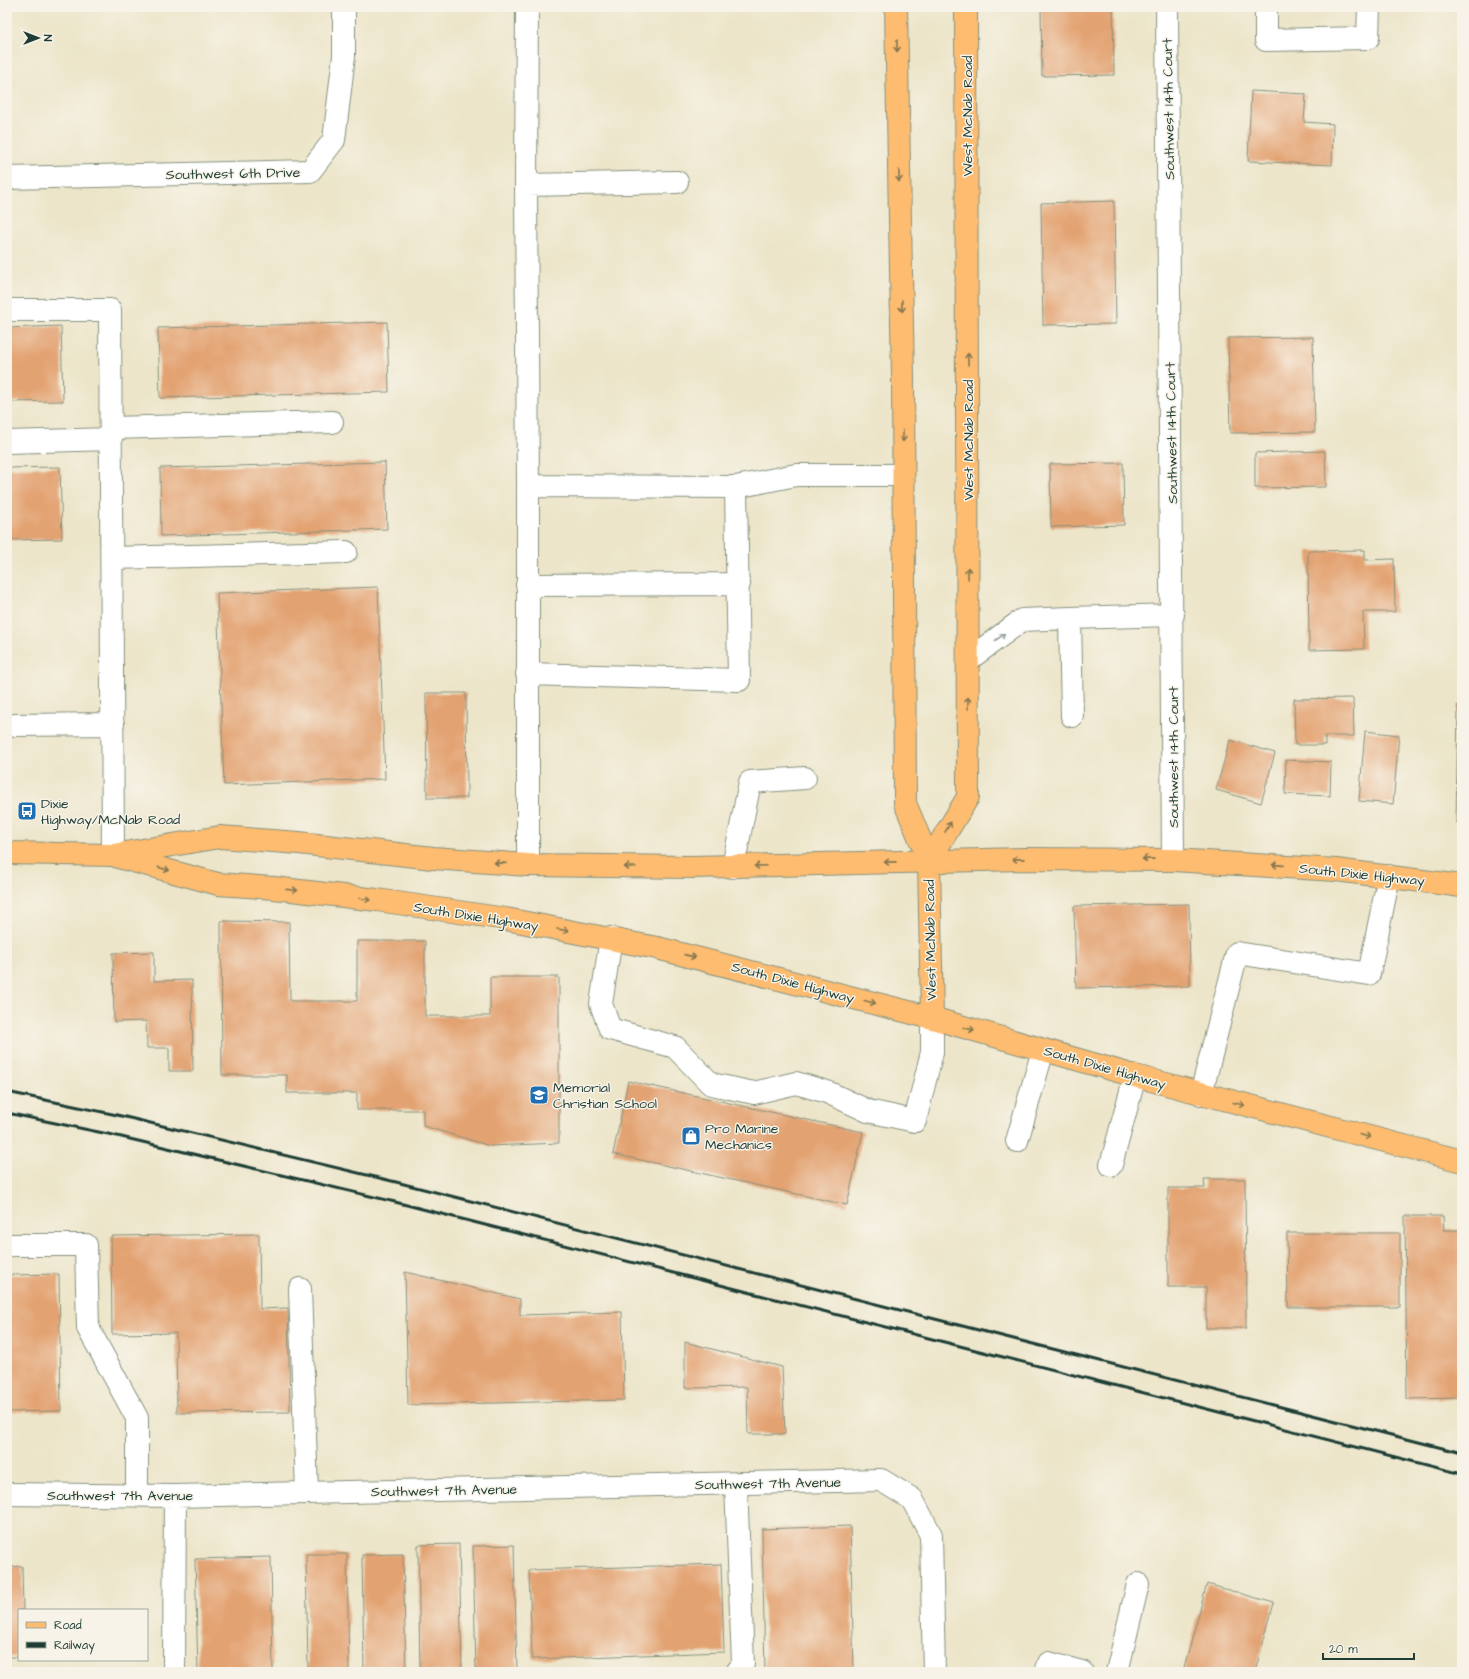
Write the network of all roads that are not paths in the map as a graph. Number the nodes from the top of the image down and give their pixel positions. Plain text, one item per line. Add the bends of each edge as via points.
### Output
1 (344, 7) edge
2 (527, 7) edge
3 (896, 7) edge
4 (966, 7) edge
5 (1167, 7) edge
6 (1266, 7) edge
7 (1369, 7) edge
8 (7, 178) edge
9 (677, 182) dead end
10 (526, 184) junction
11 (7, 310) edge
12 (332, 422) dead end
13 (111, 434) junction
14 (7, 442) edge
15 (903, 475) junction
16 (528, 486) junction
17 (736, 487) junction
18 (346, 552) dead end
19 (112, 558) junction
20 (739, 584) junction
21 (527, 585) junction
22 (1173, 615) junction
23 (1070, 618) junction
24 (968, 660) junction
25 (527, 674) junction
26 (1072, 716) dead end
27 (113, 724) junction
28 (15, 725) dead end
29 (805, 778) dead end
30 (7, 853) edge
31 (113, 855) junction
32 (1173, 860) junction
33 (928, 861) junction
34 (528, 865) junction
35 (733, 867) junction
36 (1389, 876) junction
37 (1462, 886) edge
38 (611, 938) junction
39 (932, 1018) junction
40 (1043, 1050) junction
41 (1135, 1076) junction
42 (1201, 1094) junction
43 (1017, 1141) dead end
44 (1462, 1161) edge
45 (1111, 1165) dead end
46 (7, 1245) edge
47 (300, 1289) dead end
48 (736, 1484) junction
49 (307, 1493) junction
50 (7, 1494) edge
51 (137, 1495) junction
52 (175, 1496) junction
53 (1138, 1584) dead end
54 (174, 1672) edge
55 (737, 1672) edge
56 (934, 1672) edge
57 (1046, 1672) edge
58 (1082, 1672) edge
59 (1117, 1672) edge

1 - 8 street, Southwest 6th Drive via 344,56 334,140 310,171
2 - 10 street
3 -> 15 main road, West McNab Road
24 -> 4 main road, West McNab Road
5 - 22 street, Southwest 14th Court
6 - 7 street via 1266,40 1368,38
9 - 10 street
10 - 16 street
11 - 13 street via 110,310
12 - 13 street
13 - 14 street
13 - 19 street
15 - 17 street via 796,475
15 - 33 main road, West McNab Road via 905,803
16 - 17 street
16 - 21 street
17 - 20 street
18 - 19 street
19 - 27 street
20 - 21 street
20 - 25 street via 739,680
21 - 25 street
22 - 23 street
22 - 32 street, Southwest 14th Court
24 -> 23 street via 1022,620
23 - 26 street
33 -> 24 main road, West McNab Road via 968,796
25 - 34 street
27 - 28 street
27 - 31 street
29 - 35 street via 750,782
30 - 31 main road, South Dixie Highway
34 -> 31 main road, South Dixie Highway via 220,837
31 -> 38 main road, South Dixie Highway via 218,884 370,899
32 -> 33 main road, South Dixie Highway
36 -> 32 main road, South Dixie Highway via 1285,866
33 -> 35 main road, South Dixie Highway
33 - 39 main road, West McNab Road
35 -> 34 main road, South Dixie Highway
36 - 37 main road, South Dixie Highway
36 - 42 street via 1369,974 1237,954
38 -> 39 main road, South Dixie Highway via 716,962
38 - 39 street via 601,1004 610,1029 675,1047 711,1084 754,1093 796,1083 827,1092 868,1111 915,1121 932,1052
39 -> 40 main road, South Dixie Highway
40 - 41 main road, South Dixie Highway
40 - 43 street
41 - 42 main road, South Dixie Highway
41 - 45 street
42 -> 44 main road, South Dixie Highway
46 - 51 street via 86,1245 88,1328 137,1418
47 - 49 street
48 - 49 street, Southwest 7th Avenue
48 - 55 street via 743,1664
48 - 56 street, Southwest 7th Avenue via 881,1480 912,1499 931,1535
49 - 52 street, Southwest 7th Avenue
50 - 51 street, Southwest 7th Avenue
51 - 52 street, Southwest 7th Avenue
52 - 54 street
53 - 59 street
57 - 58 street via 1049,1663

